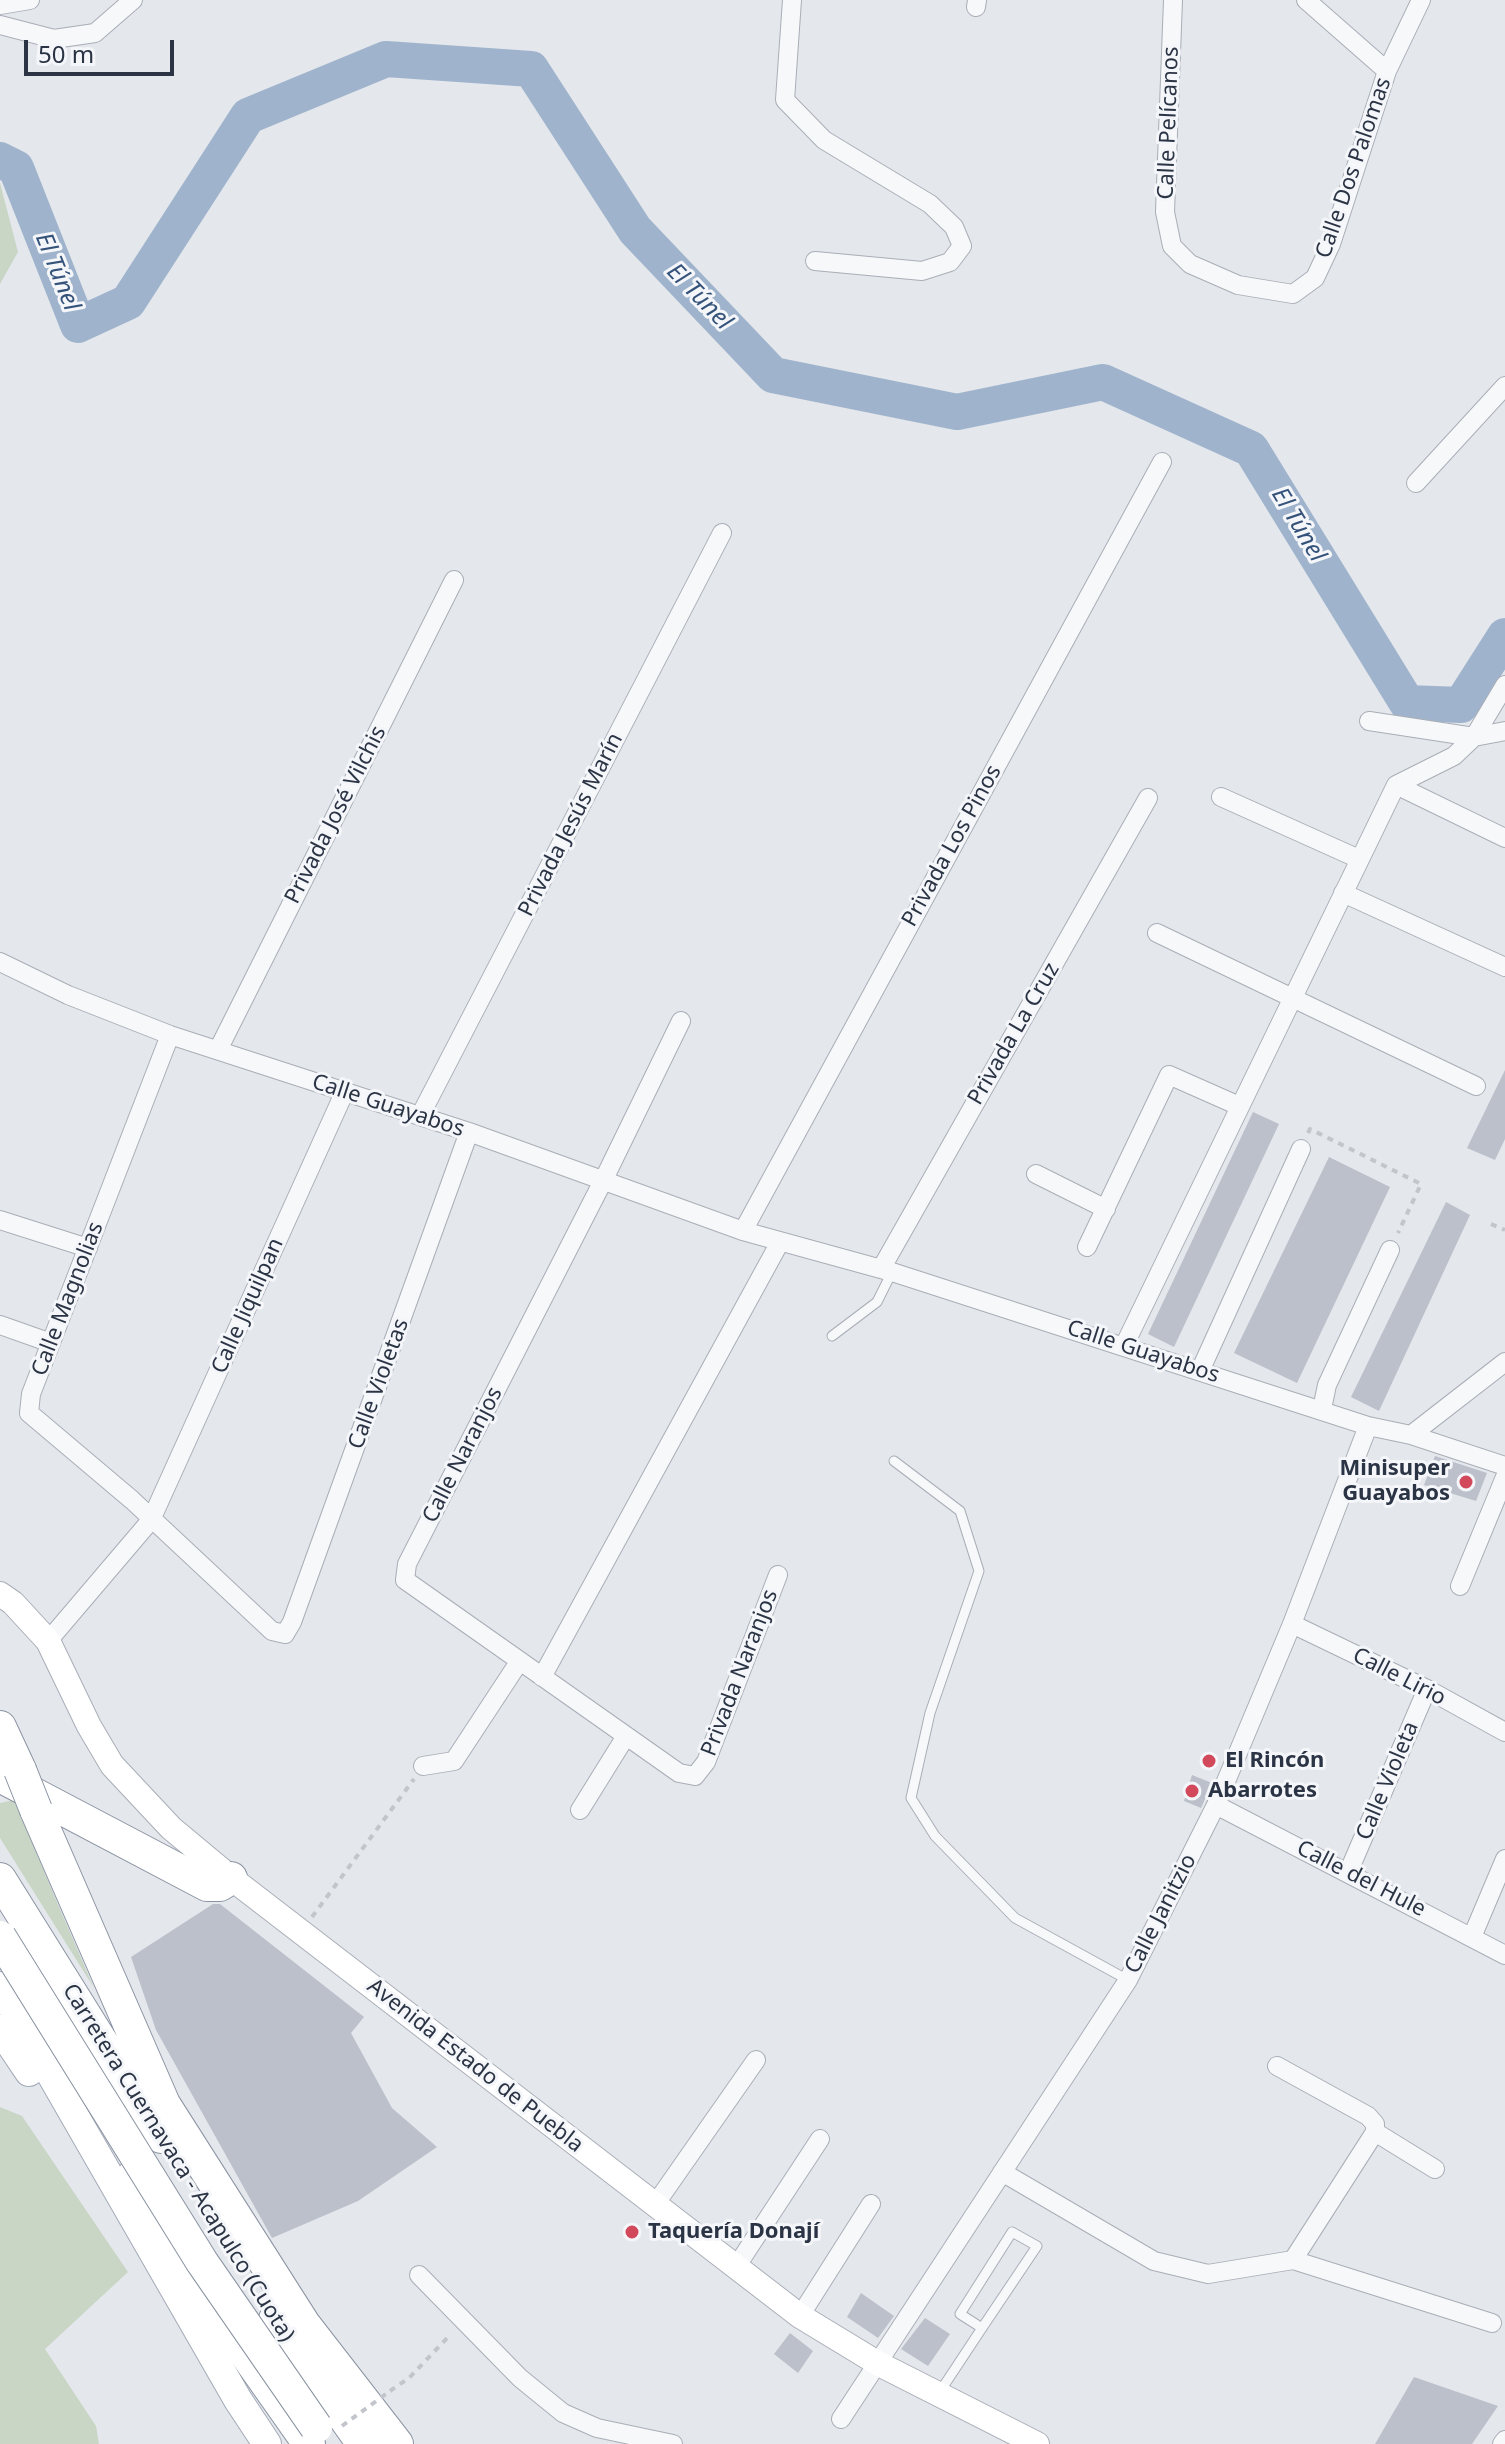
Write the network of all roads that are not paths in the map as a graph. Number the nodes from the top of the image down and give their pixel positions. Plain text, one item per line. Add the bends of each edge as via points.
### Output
1 (30, 0) edge
2 (133, 0) edge
3 (792, 0) edge
4 (1173, 0) edge
5 (1306, 0) edge
6 (1421, 0) edge
7 (0, 5) edge
8 (0, 25) edge
9 (1387, 71) junction
10 (1172, 246) joint
11 (815, 261) dead end
12 (1505, 386) edge
13 (1162, 462) dead end
14 (1416, 483) dead end
15 (722, 533) dead end
16 (454, 580) dead end
17 (1505, 685) edge
18 (1369, 721) dead end
19 (1505, 731) edge
20 (1474, 737) junction
21 (1396, 785) junction
22 (1221, 797) dead end
23 (1148, 798) dead end
24 (1505, 838) edge
25 (1359, 859) junction
26 (1343, 893) junction
27 (1157, 933) dead end
28 (0, 962) edge
29 (1505, 967) edge
30 (1293, 998) junction
31 (681, 1021) dead end
32 (170, 1035) junction
33 (218, 1050) junction
34 (1476, 1086) dead end
35 (345, 1091) junction
36 (1239, 1106) junction
37 (420, 1116) junction
38 (469, 1132) junction
39 (1301, 1149) road end
40 (1036, 1174) dead end
41 (603, 1181) junction
42 (1106, 1209) junction
43 (0, 1220) edge
44 (743, 1231) junction
45 (780, 1242) junction
46 (1087, 1247) dead end
47 (88, 1248) junction
48 (1390, 1250) road end
49 (886, 1270) junction
50 (0, 1325) edge
51 (832, 1336) dead end
52 (51, 1343) junction
53 (1124, 1346) junction
54 (1505, 1362) edge
55 (1200, 1371) junction
56 (1322, 1409) junction
57 (1368, 1426) junction
58 (1411, 1435) junction
59 (894, 1461) dead end
60 (1505, 1466) edge
61 (1505, 1477) edge
62 (151, 1520) junction
63 (778, 1575) dead end
64 (1460, 1586) dead end
65 (0, 1594) edge
66 (1292, 1624) junction
67 (48, 1641) junction
68 (519, 1662) junction
69 (542, 1677) junction
70 (1427, 1689) junction
71 (0, 1727) edge
72 (1505, 1732) edge
73 (626, 1736) junction
74 (423, 1766) road end
75 (10, 1773) edge
76 (1216, 1805) junction
77 (580, 1810) dead end
78 (1505, 1859) edge
79 (1348, 1873) junction
80 (231, 1878) junction
81 (0, 1879) edge
82 (0, 1888) edge
83 (0, 1937) edge
84 (1472, 1937) junction
85 (1505, 1955) edge
86 (1128, 1980) junction
87 (0, 1986) edge
88 (0, 2029) edge
89 (756, 2060) dead end
90 (1277, 2066) dead end
91 (1375, 2132) junction
92 (820, 2139) dead end
93 (1435, 2169) dead end
94 (1002, 2172) junction
95 (871, 2204) dead end
96 (654, 2206) junction
97 (138, 2227) junction
98 (1293, 2260) junction
99 (736, 2267) junction
100 (419, 2275) dead end
101 (800, 2316) junction
102 (1492, 2323) dead end
103 (982, 2328) junction
104 (879, 2364) junction
105 (939, 2394) junction
106 (841, 2419) dead end
107 (622, 2439) edge
108 (267, 2444) edge
109 (309, 2444) edge
110 (329, 2444) edge
111 (363, 2444) edge
112 (397, 2444) edge
113 (673, 2444) edge
114 (1037, 2444) edge

1 - 7 street
2 - 8 street via 95,33 54,39
3 - 11 street via 785,100 824,140 930,204 954,227 962,246 950,262 922,271
4 - 10 street, Calle Pelícanos via 1165,212
5 - 9 street
6 - 9 street, Calle Dos Palomas
9 - 10 street, Calle Dos Palomas via 1315,278 1293,294 1238,285 1190,264
12 - 14 street
13 - 44 street, Privada Los Pinos
15 - 37 street, Privada Jesús Marín
16 - 33 street, Privada José Vilchis
17 - 20 street
18 - 20 street
19 - 20 street
20 - 21 street via 1454,756
21 - 24 street
21 - 25 street
22 - 25 street
23 - 49 street, Privada La Cruz
25 - 26 street
26 - 29 street
26 - 30 street
27 - 30 street
28 - 32 street, Calle Guayabos
30 - 34 street
30 - 36 street
31 - 41 street
32 - 33 street, Calle Guayabos
32 - 47 street, Calle Magnolias
33 - 35 street, Calle Guayabos
35 - 37 street, Calle Guayabos
35 - 62 street, Calle Jiquilpan
36 - 42 street via 1169,1075
36 - 53 street
37 - 38 street, Calle Guayabos
38 - 41 street, Calle Guayabos
38 - 62 street, Calle Violetas via 285,1634 272,1631
39 - 55 street
40 - 42 street
41 - 44 street, Calle Guayabos
41 - 68 street, Calle Naranjos via 407,1564 405,1580 418,1592
42 - 46 street
43 - 47 street
44 - 45 street, Calle Guayabos
45 - 49 street, Calle Guayabos
45 - 69 street
47 - 52 street, Calle Magnolias
48 - 56 street via 1327,1385
49 - 51 lane via 877,1302
49 - 53 street, Calle Guayabos
50 - 52 street
52 - 62 street, Calle Magnolias via 29,1413
53 - 55 street, Calle Guayabos
54 - 58 street
55 - 56 street, Calle Guayabos
56 - 57 street, Calle Guayabos
57 - 58 street, Calle Guayabos
57 - 66 street, Calle Janitzio
58 - 60 street, Calle Guayabos
59 - 86 lane via 960,1511 979,1571 930,1713 911,1798 935,1836 1015,1918
61 - 64 street
62 - 67 street, Calle Jiquilpan
63 - 73 street, Privada Naranjos via 706,1762 695,1776 679,1773
65 - 67 street, Avenida Estado de Puebla
66 - 70 street, Calle Lirio
66 - 76 street, Calle Janitzio
67 - 80 street, Avenida Estado de Puebla via 112,1765 171,1828
68 - 69 street, Calle Naranjos
68 - 74 street via 454,1761
69 - 73 street, Privada Naranjos
70 - 72 street, Calle Lirio
70 - 79 street, Calle Violeta
71 - 75 highway
73 - 77 street
75 - 80 highway via 207,1885
75 - 112 highway, bridge via 36,1810 164,2104 304,2324
76 - 79 street, Calle del Hule
76 - 86 street, Calle Janitzio
78 - 84 street
79 - 84 street, Calle del Hule
80 - 96 street, Avenida Estado de Puebla
81 - 111 highway, Carretera Cuernavaca - Acapulco (Cuota) via 227,2244
82 - 109 highway via 78,2042 132,2177 178,2258
83 - 110 highway, Carretera Cuernavaca - Acapulco (Cuota), bridge via 202,2262
84 - 85 street, Calle del Hule
86 - 94 street, Calle Janitzio
87 - 97 main road
88 - 97 main road
89 - 96 street
90 - 91 street via 1368,2116
91 - 93 street
91 - 98 street
92 - 99 street
94 - 98 street via 1154,2261 1208,2274
94 - 104 street, Calle Janitzio
95 - 101 street
96 - 99 street, Avenida Estado de Puebla
97 - 108 main road
98 - 102 street
99 - 101 street, Avenida Estado de Puebla
100 - 107 street via 520,2378 563,2413
101 - 104 street, Avenida Estado de Puebla
103 - 103 lane via 1037,2246 1012,2232 960,2314
103 - 105 lane
104 - 105 street, Avenida Estado de Puebla
104 - 106 street, Calle Janitzio
105 - 114 street, Avenida Estado de Puebla
107 - 113 street

